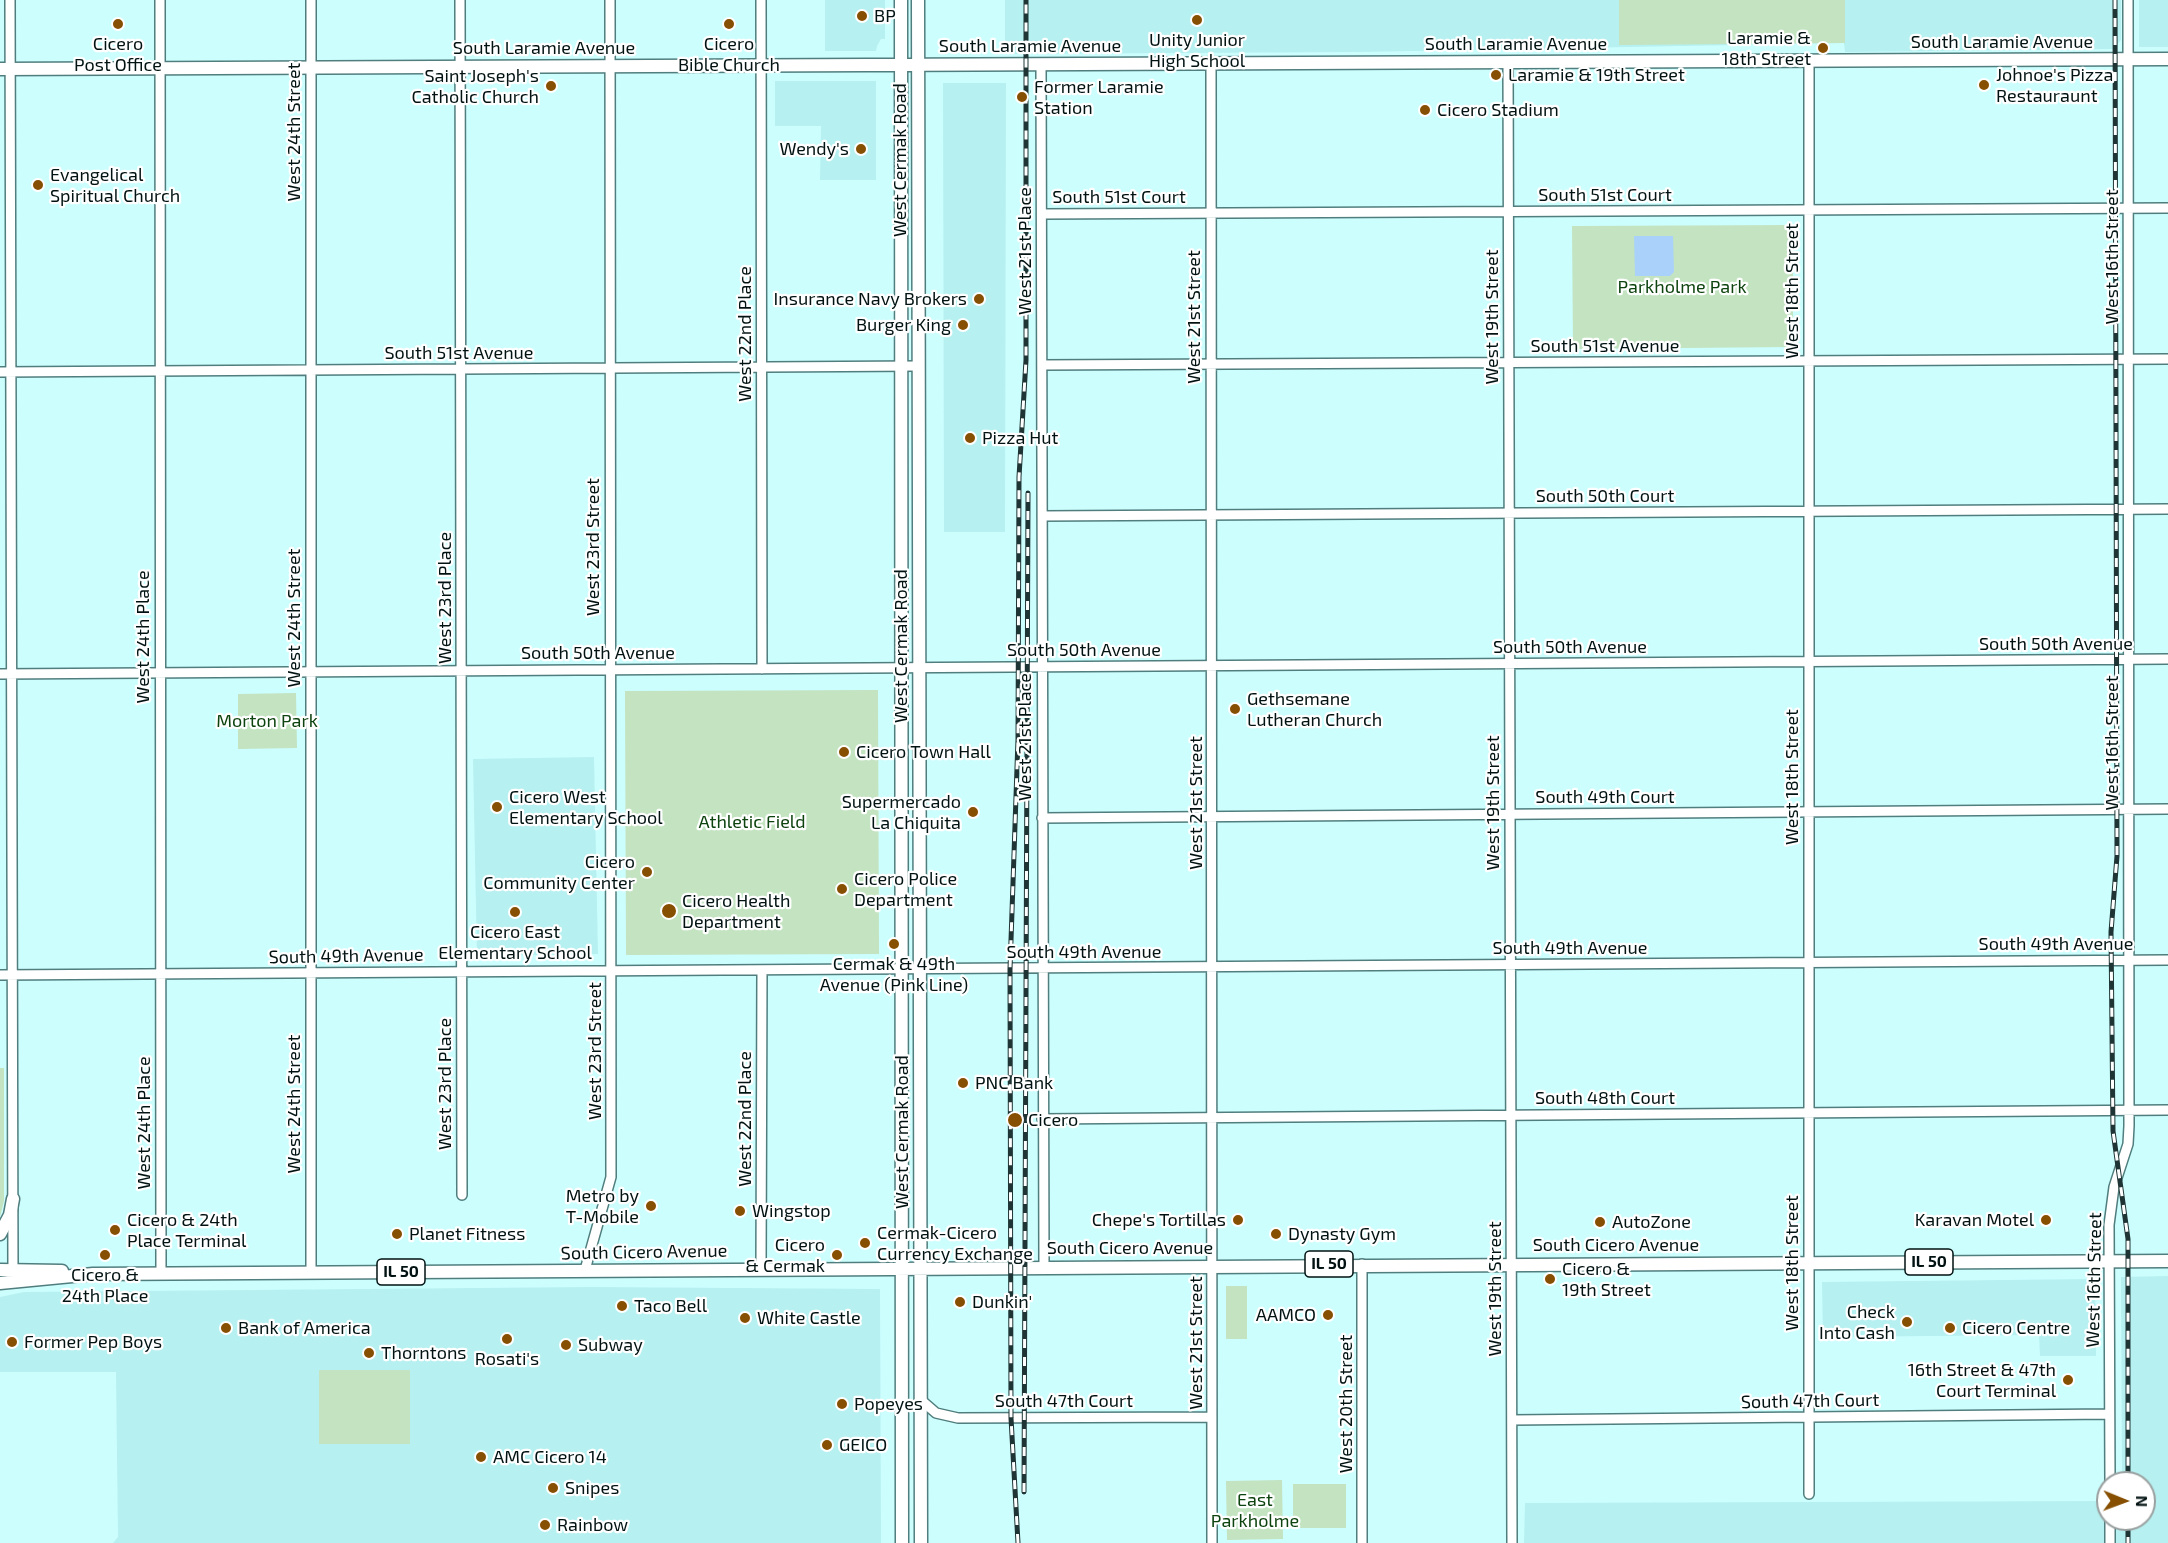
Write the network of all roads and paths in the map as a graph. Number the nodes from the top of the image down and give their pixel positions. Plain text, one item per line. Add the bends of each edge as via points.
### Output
1 (10, 0) edge
2 (160, 0) edge
3 (311, 0) edge
4 (460, 0) edge
5 (610, 0) edge
6 (761, 0) edge
7 (901, 0) edge
8 (918, 0) edge
9 (2128, 0) edge
10 (2128, 59) junction
11 (2168, 59) edge
12 (1809, 61) junction
13 (1508, 62) junction
14 (1211, 63) junction
15 (901, 64) junction
16 (918, 64) junction
17 (1041, 64) junction
18 (761, 65) junction
19 (460, 66) junction
20 (610, 66) junction
21 (311, 67) junction
22 (160, 68) junction
23 (5, 69) edge
24 (2128, 208) junction
25 (2168, 208) edge
26 (1809, 210) junction
27 (1508, 212) junction
28 (1211, 213) junction
29 (1042, 214) junction
30 (2128, 359) junction
31 (2168, 359) edge
32 (1809, 361) junction
33 (1509, 363) junction
34 (1211, 364) junction
35 (1042, 365) junction
36 (902, 366) junction
37 (919, 366) junction
38 (762, 367) junction
39 (610, 368) junction
40 (461, 369) junction
41 (311, 370) junction
42 (160, 371) junction
43 (5, 372) edge
44 (2128, 509) junction
45 (2168, 509) edge
46 (1809, 512) junction
47 (1509, 513) junction
48 (1211, 515) junction
49 (1042, 516) junction
50 (2168, 659) edge
51 (2128, 660) junction
52 (1809, 662) junction
53 (1509, 664) junction
54 (1212, 666) junction
55 (1042, 667) junction
56 (902, 668) junction
57 (919, 668) junction
58 (762, 669) junction
59 (610, 670) junction
60 (461, 671) junction
61 (311, 672) junction
62 (160, 673) junction
63 (0, 674) edge
64 (12, 674) junction
65 (2129, 809) junction
66 (2168, 809) edge
67 (1809, 812) junction
68 (1510, 814) junction
69 (1212, 815) junction
70 (1042, 818) junction
71 (2129, 960) junction
72 (2168, 960) edge
73 (1809, 963) junction
74 (1510, 965) junction
75 (1212, 968) junction
76 (1042, 969) junction
77 (612, 970) junction
78 (762, 970) junction
79 (902, 970) junction
80 (919, 970) junction
81 (462, 971) junction
82 (311, 973) junction
83 (160, 974) junction
84 (0, 975) edge
85 (13, 975) junction
86 (2129, 1110) junction
87 (2168, 1110) edge
88 (1809, 1113) junction
89 (1511, 1115) junction
90 (1213, 1118) junction
91 (1042, 1119) junction
92 (462, 1196) dead end
93 (13, 1199) junction
94 (0, 1234) edge
95 (2109, 1261) junction
96 (2168, 1261) edge
97 (1809, 1262) junction
98 (1511, 1263) junction
99 (1362, 1264) junction
100 (1213, 1265) junction
101 (1044, 1266) junction
102 (0, 1268) edge
103 (761, 1268) junction
104 (903, 1268) junction
105 (921, 1268) junction
106 (13, 1269) junction
107 (585, 1270) junction
108 (311, 1273) junction
109 (93, 1274) junction
110 (161, 1274) junction
111 (0, 1283) edge
112 (921, 1400) junction
113 (2109, 1414) junction
114 (1212, 1417) junction
115 (1809, 1417) junction
116 (1512, 1420) junction
117 (2110, 1471) edge
118 (1809, 1494) dead end
119 (903, 1543) edge
120 (921, 1543) edge
121 (1212, 1543) edge
122 (1362, 1543) edge
123 (1512, 1543) edge

1 - 23 street
2 - 22 street, West 24th Place
3 - 21 street, West 24th Street
4 - 19 street, West 23rd Place
5 - 20 street, West 23rd Street
6 - 18 street, West 22nd Place
7 - 15 main road, West Cermak Road
8 - 16 main road, West Cermak Road
9 - 10 street, West 16th Street
10 - 11 main road, South Laramie Avenue
10 - 12 main road, South Laramie Avenue
10 - 24 street, West 16th Street
12 - 13 main road, South Laramie Avenue
12 - 26 street, West 18th Street
13 - 14 main road, South Laramie Avenue
13 - 27 street, West 19th Street
14 - 17 main road, South Laramie Avenue
14 - 28 street, West 21st Street
15 - 16 main road, South Laramie Avenue
15 - 18 main road, South Laramie Avenue
15 - 36 main road, West Cermak Road
16 - 17 main road, South Laramie Avenue
16 - 37 main road, West Cermak Road
17 - 29 street, West 21st Place
18 - 20 main road, South Laramie Avenue
18 - 38 street, West 22nd Place
19 - 20 main road, South Laramie Avenue
19 - 21 main road, South Laramie Avenue
19 - 40 street, West 23rd Place
20 - 39 street, West 23rd Street
21 - 22 main road, South Laramie Avenue
21 - 41 street, West 24th Street
22 - 23 main road, South Laramie Avenue
22 - 42 street, West 24th Place
23 - 43 street
24 - 25 street, South 51st Court
24 - 26 street, South 51st Court
24 - 30 street, West 16th Street
26 - 27 street, South 51st Court
26 - 32 street, West 18th Street
27 - 28 street, South 51st Court
27 - 33 street, West 19th Street
28 - 29 street, South 51st Court
28 - 34 street, West 21st Street
29 - 35 street, West 21st Place
30 - 31 street, South 51st Avenue
30 - 32 street, South 51st Avenue
30 - 44 street, West 16th Street
32 - 33 street, South 51st Avenue
32 - 46 street, West 18th Street
33 - 34 street, South 51st Avenue
33 - 47 street, West 19th Street
34 - 35 street, South 51st Avenue
34 - 48 street, West 21st Street
35 - 49 street, West 21st Place
36 - 37 street, South 51st Avenue
36 - 38 street, South 51st Avenue
36 - 56 main road, West Cermak Road
37 - 57 main road, West Cermak Road
38 - 39 street, South 51st Avenue
38 - 58 street, West 22nd Place
39 - 40 street, South 51st Avenue
39 - 59 street, West 23rd Street
40 - 41 street, South 51st Avenue
40 - 60 street, West 23rd Place
41 - 42 street, South 51st Avenue
41 - 61 street, West 24th Street
42 - 43 street, South 51st Avenue
42 - 62 street, West 24th Place
43 - 64 street
44 - 45 street, South 50th Court
44 - 46 street, South 50th Court
44 - 51 street, West 16th Street
46 - 47 street, South 50th Court
46 - 52 street, West 18th Street
47 - 48 street, South 50th Court
47 - 53 street, West 19th Street
48 - 49 street, South 50th Court
48 - 54 street, West 21st Street
49 - 55 street, West 21st Place
50 - 51 street, South 50th Avenue
51 - 52 street, South 50th Avenue
51 - 65 street, West 16th Street
52 - 53 street, South 50th Avenue
52 - 67 street, West 18th Street
53 - 54 street, South 50th Avenue
53 - 68 street, West 19th Street
54 - 55 street, South 50th Avenue
54 - 69 street, West 21st Street
55 - 57 street, South 50th Avenue
55 - 70 street, West 21st Place
56 - 57 street, South 50th Avenue
56 - 58 street, South 50th Avenue
56 - 79 main road, West Cermak Road
57 - 80 main road, West Cermak Road
58 - 59 street, South 50th Avenue
59 - 60 street, South 50th Avenue
59 - 77 street, West 23rd Street
60 - 61 street, South 50th Avenue
60 - 81 street, West 23rd Place
61 - 62 street, South 50th Avenue
61 - 82 street, West 24th Street
62 - 64 street, South 50th Avenue
62 - 83 street, West 24th Place
63 - 64 street, South 50th Avenue
64 - 85 street
65 - 66 street, South 49th Court
65 - 67 street, South 49th Court
65 - 71 street, West 16th Street
67 - 68 street, South 49th Court
67 - 73 street, West 18th Street
68 - 69 street, South 49th Court
68 - 74 street, West 19th Street
69 - 70 street, South 49th Court
69 - 75 street, West 21st Street
70 - 76 street, West 21st Place
71 - 72 street, South 49th Avenue
71 - 73 street, South 49th Avenue
71 - 86 street, West 16th Street
73 - 74 street, South 49th Avenue
73 - 88 street, West 18th Street
74 - 75 street, South 49th Avenue
74 - 89 street, West 19th Street
75 - 76 street, South 49th Avenue
75 - 90 street, West 21st Street
76 - 80 street, South 49th Avenue
76 - 91 street, West 21st Place
77 - 78 street, South 49th Avenue
77 - 81 street, South 49th Avenue
77 - 107 street, West 23rd Street via 611,1177
78 - 79 street, South 49th Avenue
78 - 103 street, West 22nd Place
79 - 80 street, South 49th Avenue
79 - 104 main road, West Cermak Road
80 - 105 main road, West Cermak Road
81 - 82 street, South 49th Avenue
81 - 92 street, West 23rd Place
82 - 83 street, South 49th Avenue
82 - 108 street, West 24th Street
83 - 85 street, South 49th Avenue
83 - 110 street, West 24th Place
84 - 85 street, South 49th Avenue
85 - 93 street
86 - 87 street, South 48th Court
86 - 88 street, South 48th Court
86 - 95 street, West 16th Street via 2128,1144 2111,1208
88 - 89 street, South 48th Court
88 - 97 street, West 18th Street
89 - 90 street, South 48th Court
89 - 98 street, West 19th Street
90 - 91 street, South 48th Court
90 - 100 street, West 21st Street
91 - 101 street, West 21st Place
93 - 94 main road
93 - 106 street
95 - 96 main road, South Cicero Avenue / IL 50
95 - 97 main road, South Cicero Avenue / IL 50
95 - 113 street, West 16th Street
97 - 98 main road, South Cicero Avenue / IL 50
97 - 115 street, West 18th Street
98 - 99 main road, South Cicero Avenue / IL 50
98 - 116 street, West 19th Street
99 - 100 main road, South Cicero Avenue / IL 50
99 - 122 street, West 20th Street
100 - 101 main road, South Cicero Avenue / IL 50
100 - 114 street, West 21st Street
101 - 105 main road, South Cicero Avenue / IL 50
102 - 106 main road, South Cicero Avenue / IL 50
103 - 104 main road, South Cicero Avenue / IL 50
103 - 107 main road, South Cicero Avenue / IL 50
104 - 105 main road, South Cicero Avenue / IL 50
104 - 119 main road, West Cermak Road
105 - 112 main road, West Cermak Road
106 - 109 main road, South Cicero Avenue / IL 50
107 - 108 main road, South Cicero Avenue / IL 50
108 - 110 main road, South Cicero Avenue / IL 50
109 - 110 main road, South Cicero Avenue / IL 50
109 - 111 main road, South Cicero Avenue / IL 50
112 - 114 street, South 47th Court via 936,1413 958,1418
112 - 120 main road, West Cermak Road
113 - 115 street, South 47th Court
113 - 117 street, West 16th Street
114 - 121 street, West 21st Street
115 - 116 street, South 47th Court
115 - 118 street, West 18th Street
116 - 123 street, West 19th Street

